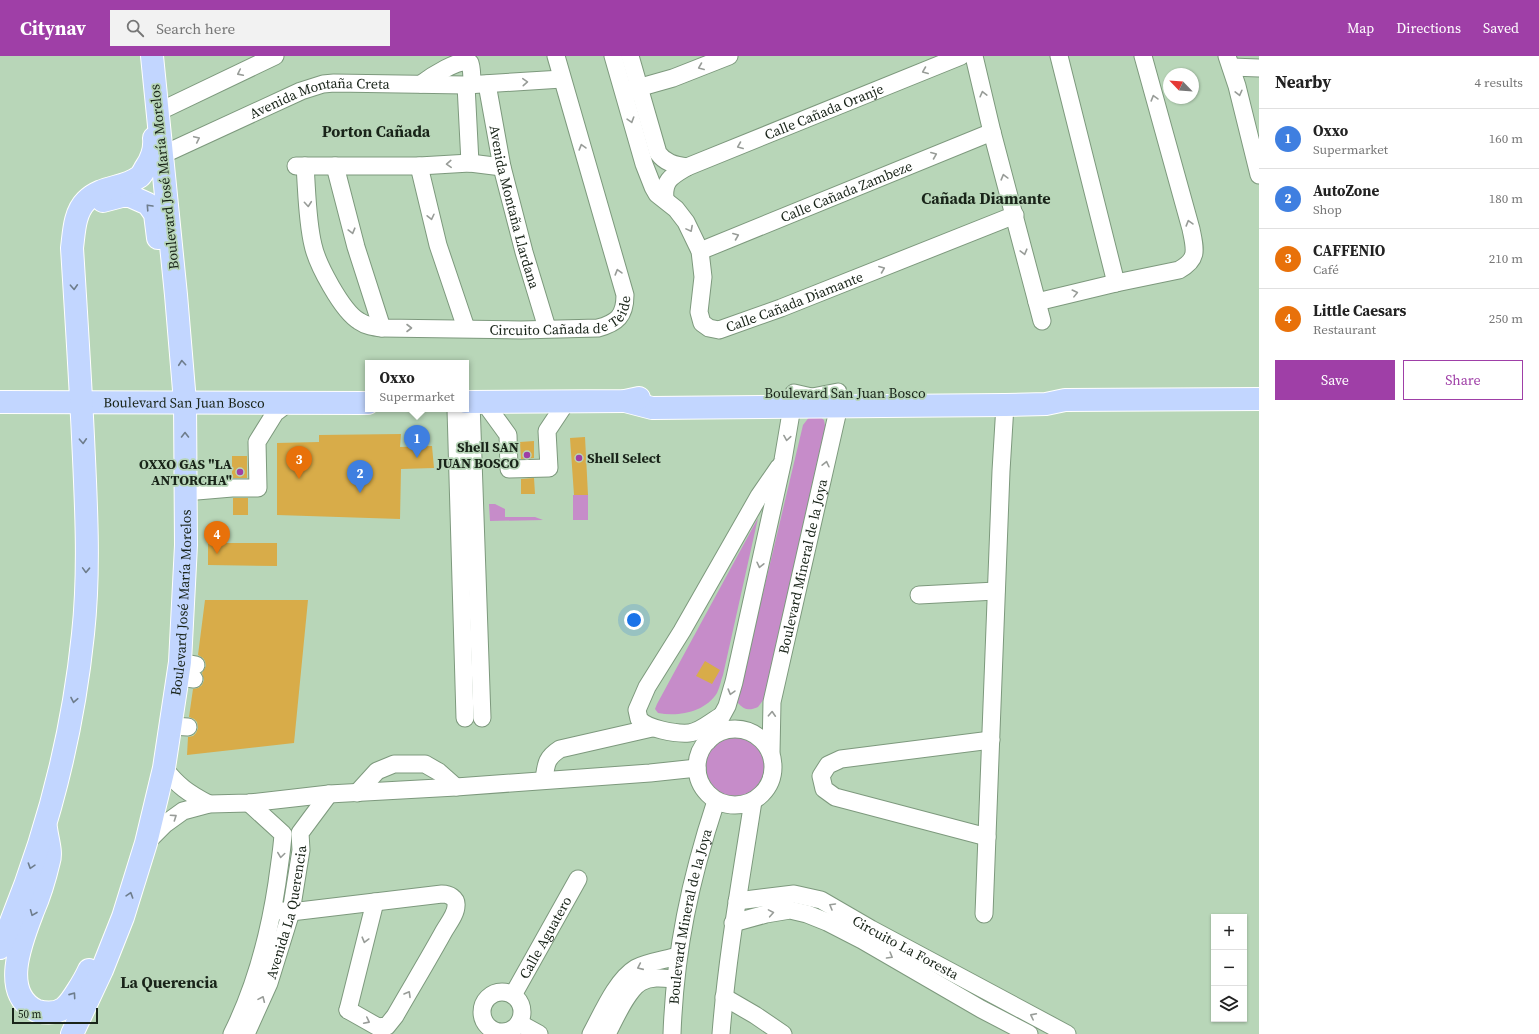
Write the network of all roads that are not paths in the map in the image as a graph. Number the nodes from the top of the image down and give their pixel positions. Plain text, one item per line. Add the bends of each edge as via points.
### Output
1 (275, 56) edge
2 (556, 56) edge
3 (613, 56) edge
4 (630, 56) edge
5 (961, 56) edge
6 (974, 56) edge
7 (1059, 56) edge
8 (1143, 56) edge
9 (724, 57) edge
10 (1229, 62) edge
11 (153, 64) edge
12 (1259, 68) edge
13 (562, 79) junction
14 (421, 84) junction
15 (475, 85) junction
16 (630, 90) junction
17 (158, 112) junction
18 (992, 132) junction
19 (162, 155) junction
20 (470, 163) junction
21 (335, 166) junction
22 (419, 166) junction
23 (1258, 166) edge
24 (502, 167) junction
25 (687, 167) junction
26 (665, 199) junction
27 (1015, 215) junction
28 (72, 248) junction
29 (700, 251) junction
30 (174, 282) junction
31 (1116, 283) junction
32 (1038, 302) junction
33 (1042, 321) dead end
34 (382, 328) junction
35 (466, 328) junction
36 (547, 328) junction
37 (839, 399) junction
38 (1259, 399) edge
39 (793, 400) junction
40 (1065, 400) junction
41 (567, 401) junction
42 (0, 402) edge
43 (81, 402) junction
44 (185, 402) junction
45 (288, 403) junction
46 (365, 403) edge
47 (469, 404) edge
48 (1005, 405) junction
49 (783, 460) junction
50 (184, 492) junction
51 (996, 591) junction
52 (919, 595) dead end
53 (722, 716) junction
54 (474, 718) dead end
55 (652, 728) junction
56 (991, 740) junction
57 (708, 741) junction
58 (771, 753) junction
59 (164, 768) junction
60 (697, 768) junction
61 (544, 780) junction
62 (456, 787) junction
63 (357, 793) junction
64 (329, 794) junction
65 (716, 801) junction
66 (753, 801) junction
67 (249, 803) junction
68 (209, 804) junction
69 (45, 821) junction
70 (300, 833) junction
71 (282, 834) junction
72 (987, 837) junction
73 (146, 843) junction
74 (578, 879) dead end
75 (737, 901) junction
76 (375, 902) junction
77 (273, 910) junction
78 (291, 912) junction
79 (984, 914) dead end
80 (123, 917) junction
81 (733, 923) junction
82 (867, 934) junction
83 (0, 948) edge
84 (678, 956) junction
85 (675, 978) junction
86 (990, 994) junction
87 (514, 995) junction
88 (724, 997) junction
89 (981, 1009) junction
90 (519, 1023) junction
91 (388, 1030) edge
92 (492, 1032) edge
93 (72, 1034) edge
94 (232, 1034) edge
95 (246, 1034) edge
96 (539, 1034) edge
97 (591, 1034) edge
98 (607, 1034) edge
99 (672, 1034) edge
100 (721, 1034) edge
101 (783, 1034) edge
102 (1029, 1034) edge
103 (1067, 1034) edge

1 -> 17 street
2 - 13 street, Circuito Cañada de Teide
3 - 16 street
4 - 16 street
5 -> 25 street, Calle Cañada Oranje
18 -> 6 street
7 - 31 street
31 -> 8 street via 1179,270 1192,261 1194,254 1191,229
9 -> 16 street via 673,78
10 - 12 street
10 -> 23 street
11 - 17 main road, Boulevard José María Morelos
11 - 28 main road, Boulevard José María Morelos via 151,99 155,146 150,162 140,177 99,191 85,202 75,222
15 -> 13 street
36 -> 13 street, Circuito Cañada de Teide via 598,328 610,325 618,319 625,303
14 - 15 street, Avenida Montaña Creta
14 - 15 street via 446,65 465,58 470,64
19 -> 14 street, Avenida Montaña Creta via 314,86 334,83
15 - 20 street
15 - 24 street, Avenida Montaña Llardana
16 - 25 street via 661,158 668,163
16 -> 26 street, Calle Cañada Diamante via 648,177 657,194
17 - 19 main road, Boulevard José María Morelos
27 -> 18 street
29 -> 18 street, Calle Cañada Zambeze
19 - 30 main road, Boulevard José María Morelos
20 -> 22 street, Circuito Cañada de Teide
20 - 24 street, Circuito Cañada de Teide
21 - 22 street, Circuito Cañada de Teide
21 -> 34 street via 356,247
21 -> 34 street, Circuito Cañada de Teide via 301,166 313,246 330,285 346,308 358,321
22 -> 35 street via 438,245
24 - 36 street, Avenida Montaña Llardana
25 - 26 street, Calle Cañada Oranje via 669,180 664,191
26 -> 29 street, Calle Cañada Diamante via 686,222
29 -> 27 street, Calle Cañada Diamante via 703,269 700,318 709,328 719,330 852,281
27 -> 32 street
30 -> 28 main road, Boulevard José María Morelos via 160,254 155,214 148,204 130,196 96,204 88,210 79,223
28 -> 43 main road, Boulevard José María Morelos
44 -> 30 main road, Boulevard José María Morelos
32 -> 31 street
32 - 33 street
34 -> 35 street, Circuito Cañada de Teide
35 - 36 street, Circuito Cañada de Teide
37 - 39 main road, Boulevard San Juan Bosco
37 - 39 street via 829,401 815,397
37 - 40 main road, Boulevard San Juan Bosco via 870,393 1034,393
37 - 48 main road, Boulevard San Juan Bosco
58 -> 37 street, Boulevard Mineral de la Joya via 772,702
38 - 40 main road, Boulevard San Juan Bosco
39 - 41 main road, Boulevard San Juan Bosco via 652,408 625,401
39 -> 49 street
40 - 48 main road, Boulevard San Juan Bosco via 1046,404
41 - 47 main road, Boulevard San Juan Bosco
41 - 47 street via 547,431 548,468 509,469 508,435
42 - 43 main road, Boulevard San Juan Bosco
43 - 44 main road, Boulevard San Juan Bosco
43 -> 69 main road, Boulevard José María Morelos via 86,506 83,633 76,690 62,760
44 - 45 main road, Boulevard San Juan Bosco
50 -> 44 main road, Boulevard José María Morelos
45 - 46 main road, Boulevard San Juan Bosco
45 - 50 street via 275,413 257,442 258,488
47 - 54 street
48 - 51 street
49 -> 53 street via 734,682
49 - 55 street via 759,496 640,701 637,710 639,720
50 - 59 main road, Boulevard José María Morelos via 187,671 180,726
51 - 52 street
51 - 56 street
53 - 55 street via 689,733
53 - 57 street
55 - 61 street via 560,749 546,763
56 - 72 street
56 - 72 street via 841,759 828,765 820,776 824,789 834,797
57 - 58 street via 726,730 748,731 757,736
57 - 60 street via 701,748
58 - 66 street via 773,764 769,785
59 - 68 street via 175,783
59 - 73 main road, Boulevard José María Morelos
60 - 61 street
60 - 65 street via 702,787
61 - 62 street
62 - 63 street
62 - 63 street via 425,764 394,764 377,771
63 - 64 street
64 - 67 street
64 - 70 street, Avenida La Querencia
65 - 66 street via 728,805 741,805
65 - 84 street, Boulevard Mineral de la Joya via 694,874
66 - 75 street
67 - 68 street
67 - 71 street, Avenida La Querencia
73 -> 68 street via 165,824 183,812
69 -> 80 main road, Boulevard José María Morelos via 50,859 40,894 13,959 11,976 18,999 28,1008 40,1012 50,1013 63,1008 86,978 103,937
69 -> 83 main road, Boulevard José María Morelos via 26,883
70 - 71 street
70 - 78 street, Avenida La Querencia via 301,850
71 -> 77 street, Avenida La Querencia
72 - 79 street
80 -> 73 main road, Boulevard José María Morelos
74 - 87 street, Calle Aguatero
75 - 81 street
82 -> 75 street, Circuito La Foresta via 821,900 806,896 794,894
76 - 78 street
76 -> 91 street via 346,1011
91 -> 76 street via 462,900 442,894
77 - 78 street
77 - 94 street, Avenida La Querencia via 256,978
95 -> 78 street, Avenida La Querencia via 269,983
80 - 93 main road, Boulevard José María Morelos
81 -> 82 street, Circuito La Foresta via 790,910
81 - 88 street
82 - 86 street, Circuito La Foresta
82 -> 89 street, Circuito La Foresta
84 - 85 street, Boulevard Mineral de la Joya
84 -> 97 street via 636,969 623,979
85 - 98 street via 651,978 633,988
85 - 99 street, Boulevard Mineral de la Joya
86 - 89 street
103 -> 86 street, Circuito La Foresta
87 - 90 street via 520,1003 522,1013
87 - 92 street via 496,993 488,998 483,1006 482,1015
88 - 100 street
88 - 101 street
89 - 102 street, Circuito La Foresta
90 - 92 street via 512,1029
90 - 96 street

